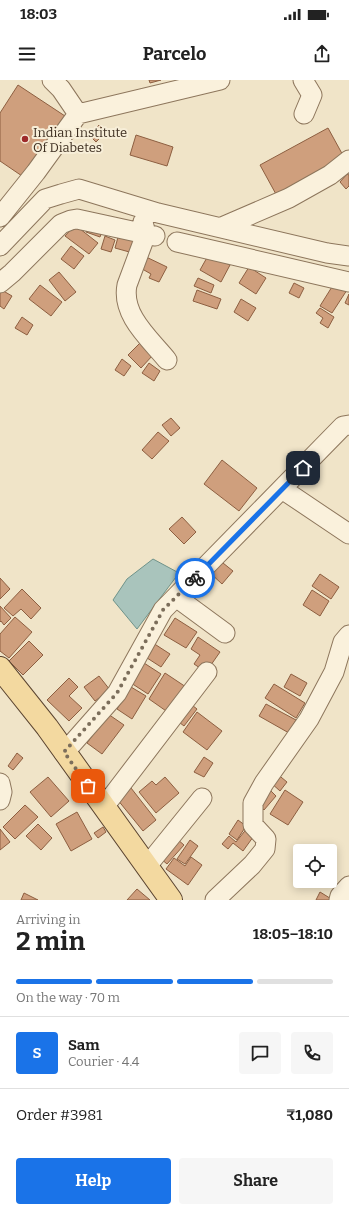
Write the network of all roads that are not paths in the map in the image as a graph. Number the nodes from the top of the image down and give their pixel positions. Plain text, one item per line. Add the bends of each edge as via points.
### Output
1 (52, 80) edge
2 (220, 80) edge
3 (303, 80) edge
4 (78, 114) junction
5 (304, 114) dead end
6 (349, 160) edge
7 (139, 208) junction
8 (0, 217) edge
9 (222, 227) junction
10 (151, 235) junction
11 (177, 242) dead end
12 (0, 246) edge
13 (349, 256) edge
14 (349, 282) edge
15 (0, 283) edge
16 (167, 360) dead end
17 (349, 425) edge
18 (282, 489) junction
19 (349, 534) edge
20 (176, 597) junction
21 (225, 633) dead end
22 (349, 635) edge
23 (207, 672) dead end
24 (4, 680) edge
25 (64, 752) junction
26 (0, 783) edge
27 (202, 798) dead end
28 (0, 800) edge
29 (104, 807) junction
30 (147, 866) junction
31 (349, 886) edge
32 (171, 900) edge
33 (214, 900) edge
34 (339, 900) edge

1 - 4 street
2 - 4 street
3 - 5 street via 312,94
4 - 8 street
6 - 9 street via 330,175 289,198
7 - 9 street
7 - 10 street
7 - 12 street via 87,191 72,190 45,199
9 - 13 street via 253,237
10 - 15 street via 77,219 70,220 61,224
10 - 16 street via 127,285 126,302 132,318
11 - 14 street
17 - 18 street via 343,426
18 - 19 street
18 - 20 street
20 - 21 street
20 - 25 street via 163,610 117,693
22 - 33 street via 343,642 334,672 310,719 264,783 253,804 253,825 266,839 265,849 252,865
23 - 29 street
24 - 25 main road via 47,727
25 - 29 main road
26 - 28 street
27 - 30 street
29 - 30 main road
30 - 32 main road
31 - 34 street

